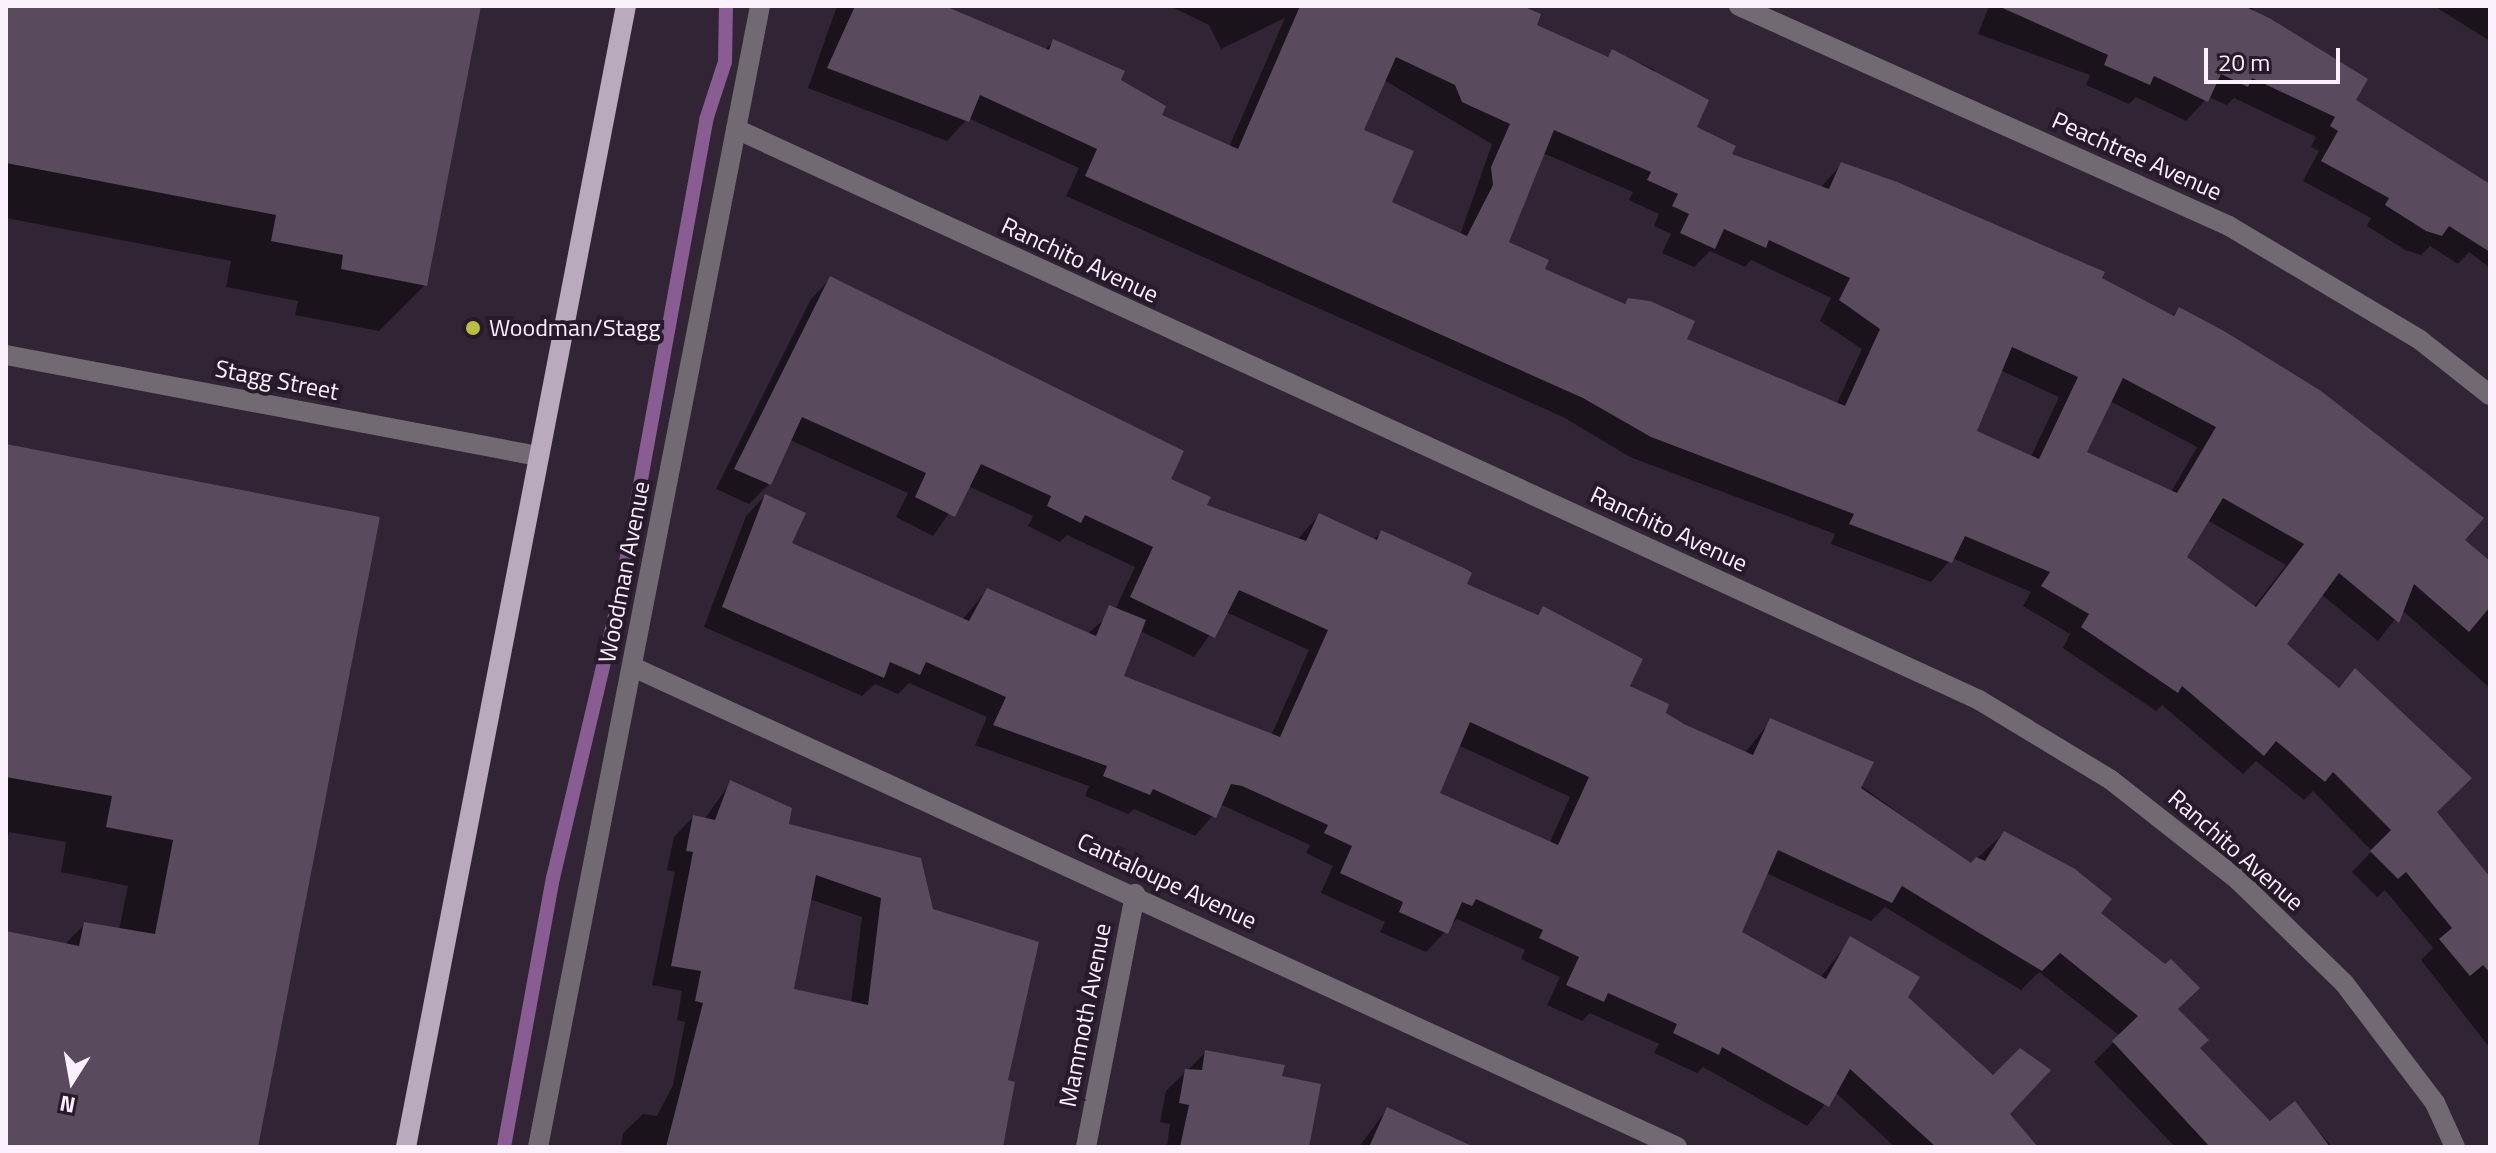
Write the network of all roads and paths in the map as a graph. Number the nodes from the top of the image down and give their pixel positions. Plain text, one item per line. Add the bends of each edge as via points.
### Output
1 (626, 6) edge
2 (760, 6) edge
3 (1739, 6) edge
4 (736, 129) junction
5 (6, 355) edge
6 (2490, 395) edge
7 (538, 456) junction
8 (633, 667) junction
9 (1135, 894) junction
10 (406, 1147) edge
11 (538, 1147) edge
12 (1086, 1147) edge
13 (1677, 1147) edge
14 (2455, 1147) edge

1 - 7 main road
2 - 4 street, Woodman Avenue
3 - 6 street, Peachtree Avenue via 2229,226 2420,340
4 - 8 street, Woodman Avenue
4 - 14 street, Ranchito Avenue via 1979,700 2111,780 2238,880 2344,983 2435,1103
5 - 7 street, Stagg Street
7 - 10 main road
8 - 9 street, Cantaloupe Avenue
8 - 11 street, Woodman Avenue
9 - 12 street, Mammoth Avenue
9 - 13 street, Cantaloupe Avenue

